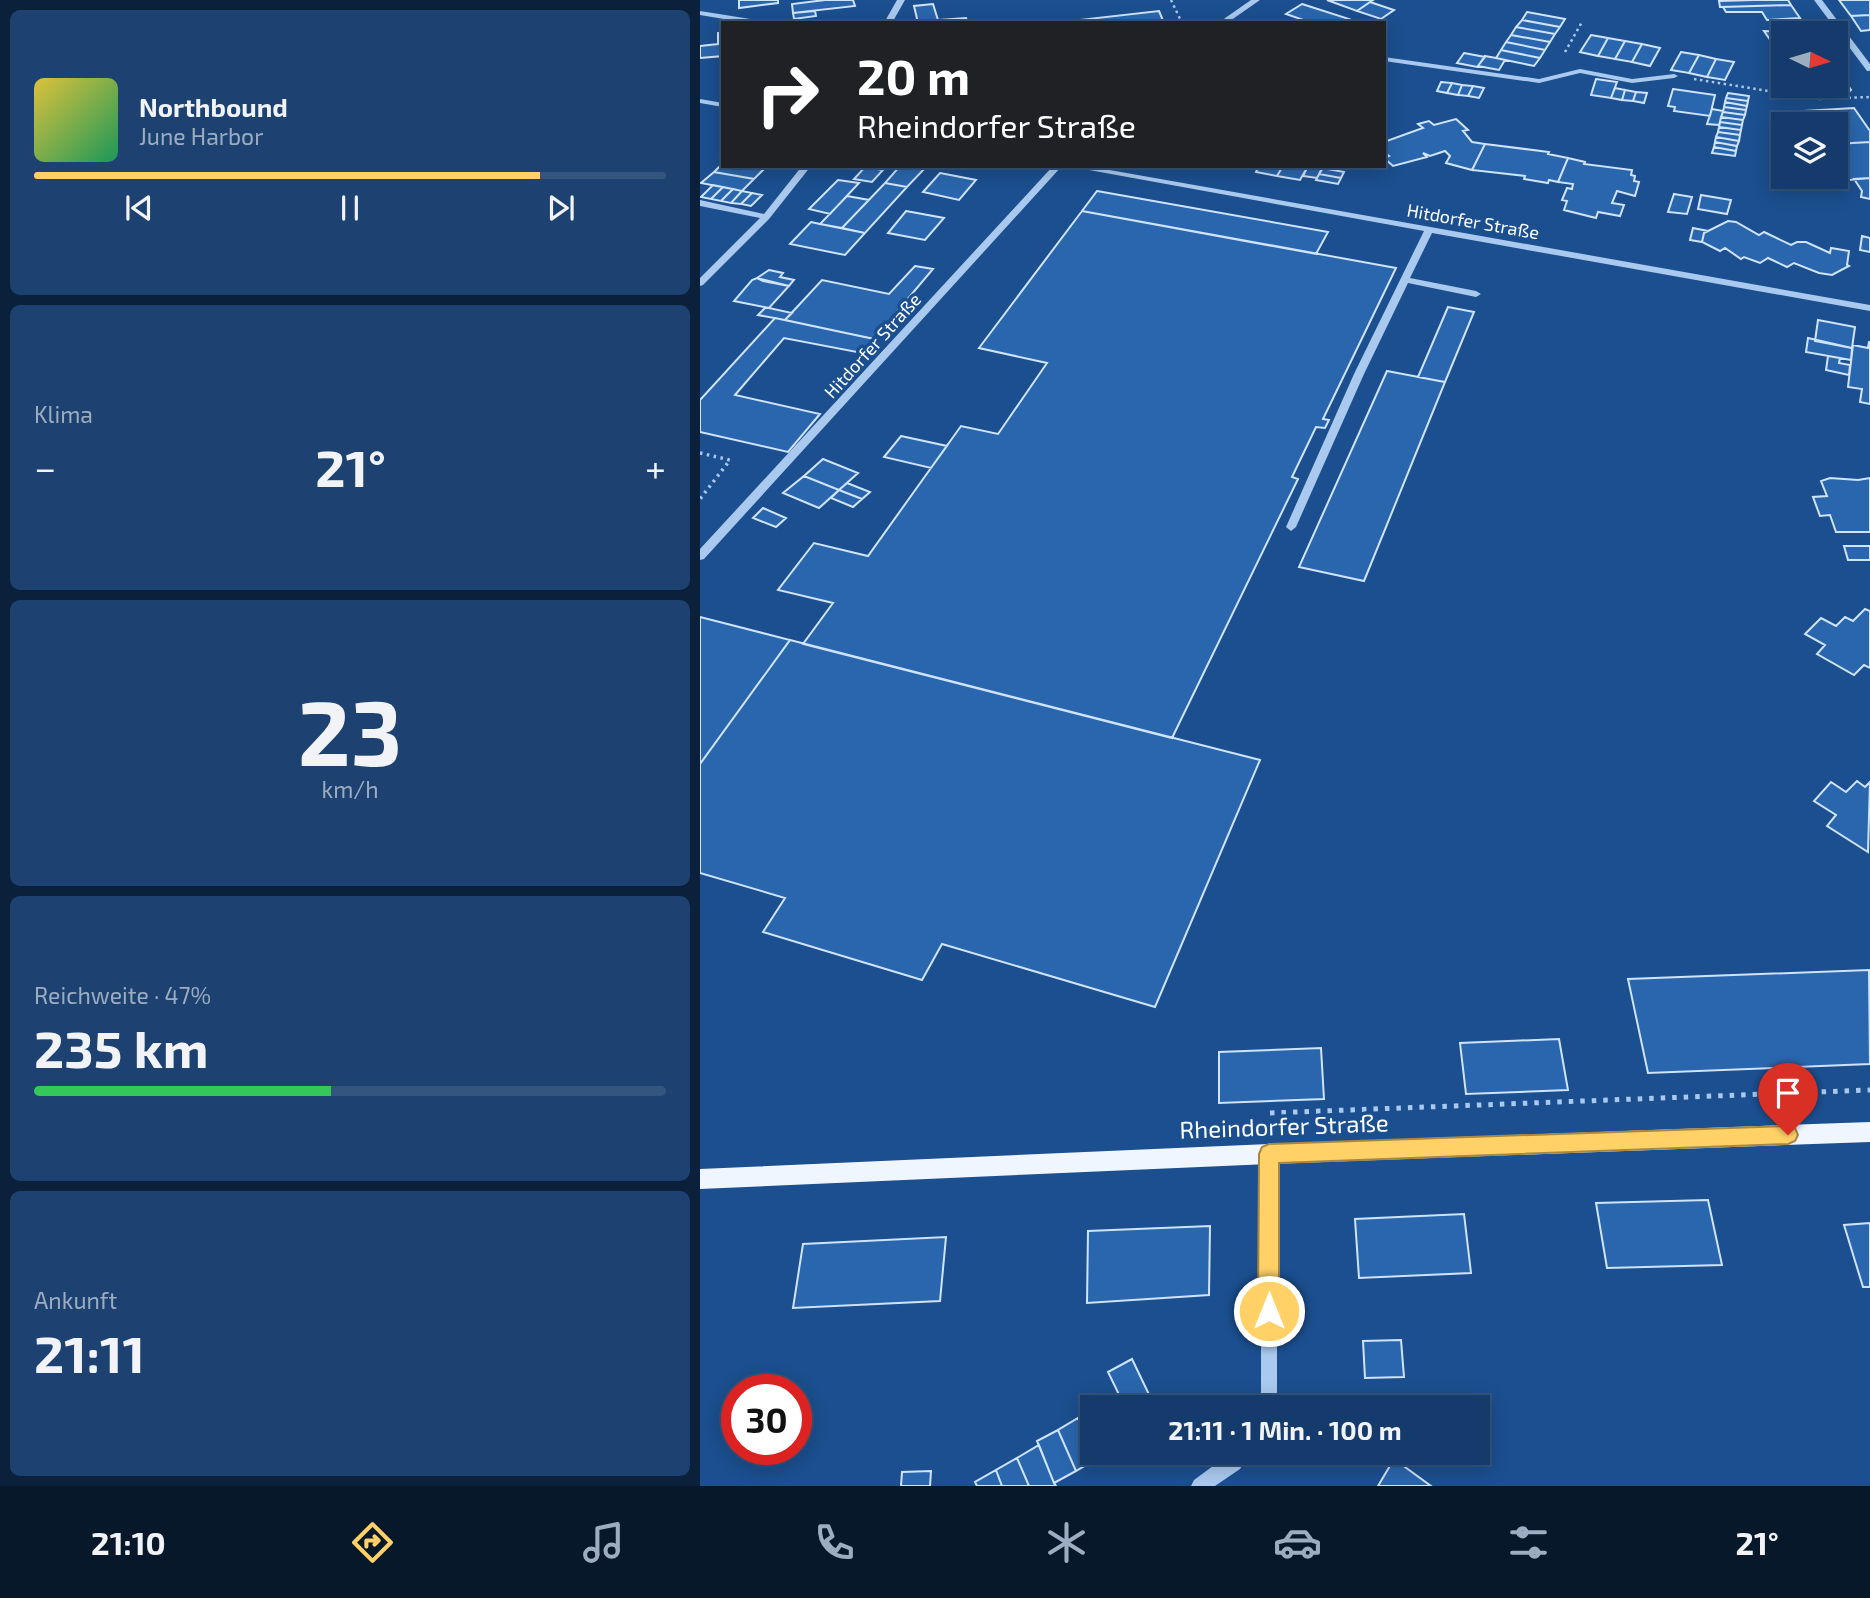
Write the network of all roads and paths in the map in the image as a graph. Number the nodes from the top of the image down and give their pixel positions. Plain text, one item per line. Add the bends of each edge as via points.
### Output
1 (901, 0) edge
2 (1171, 0) edge
3 (1256, 0) edge
4 (1818, 0) edge
5 (700, 13) edge
6 (750, 21) edge
7 (889, 21) edge
8 (1181, 21) edge
9 (1225, 21) edge
10 (1386, 60) edge
11 (1870, 69) edge
12 (1674, 76) joint
13 (1870, 97) edge
14 (700, 101) edge
15 (721, 105) edge
16 (805, 168) edge
17 (1056, 168) edge
18 (1082, 168) edge
19 (700, 203) edge
20 (766, 217) junction
21 (1429, 230) junction
22 (1405, 280) junction
23 (700, 283) edge
24 (1476, 294) dead end
25 (1870, 308) edge
26 (700, 453) edge
27 (700, 499) edge
28 (1291, 527) dead end
29 (700, 556) edge
30 (1870, 1090) edge
31 (1270, 1113) dead end
32 (1870, 1132) edge
33 (1269, 1154) junction
34 (700, 1179) edge
35 (1268, 1395) edge
36 (1231, 1465) edge
37 (1200, 1486) edge

1 - 7 street
2 - 8 path
3 - 9 street
4 - 11 street
5 - 6 street
10 - 12 street via 1539,81 1580,71 1632,80
12 - 13 path via 1818,99
14 - 15 street
16 - 20 street
17 - 29 street, Hitdorfer Straße
18 - 21 street, Hitdorfer Straße
19 - 20 lane
20 - 23 street
21 - 22 street
21 - 25 street, Hitdorfer Straße
22 - 24 street
22 - 28 street
26 - 27 path via 730,460
30 - 31 path
32 - 33 main road, Rheindorfer Straße
33 - 34 main road, Rheindorfer Straße
33 - 35 street
36 - 37 street

